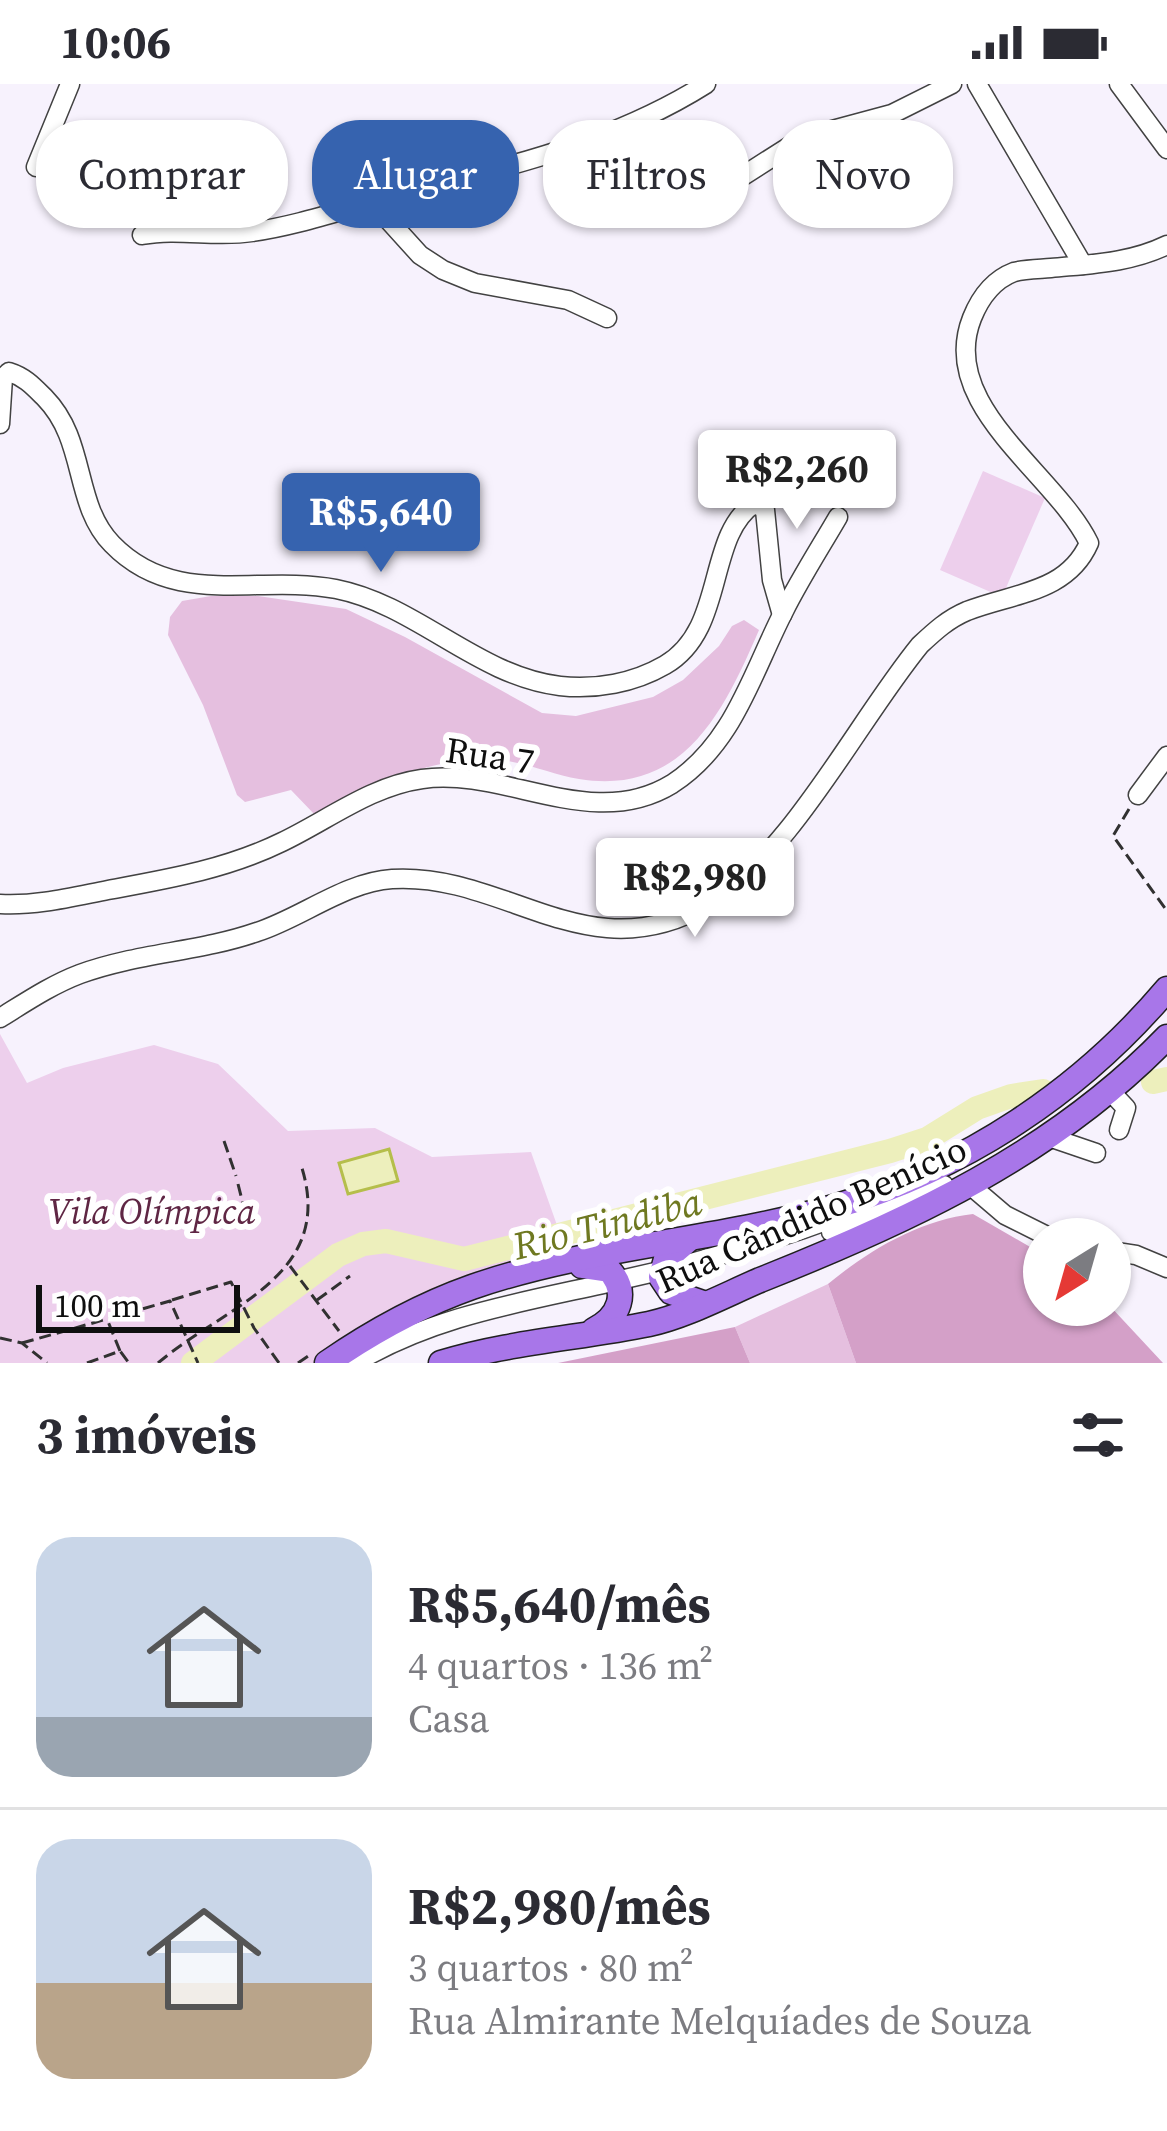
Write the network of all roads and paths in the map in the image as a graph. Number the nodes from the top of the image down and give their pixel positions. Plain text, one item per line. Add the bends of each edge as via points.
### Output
1 (70, 84) edge
2 (706, 84) edge
3 (952, 84) edge
4 (977, 84) edge
5 (1119, 84) edge
6 (55, 120) edge
7 (1167, 149) edge
8 (519, 163) edge
9 (749, 172) edge
10 (312, 219) edge
11 (396, 228) edge
12 (142, 235) dead end
13 (1167, 245) edge
14 (1083, 265) junction
15 (607, 318) dead end
16 (0, 424) edge
17 (838, 517) dead end
18 (782, 615) junction
19 (1167, 756) edge
20 (1138, 795) joint
21 (0, 904) edge
22 (1167, 911) edge
23 (1167, 989) edge
24 (1167, 1004) edge
25 (0, 1018) edge
26 (1167, 1022) edge
27 (1167, 1037) edge
28 (1111, 1092) junction
29 (1120, 1130) dead end
30 (1049, 1137) junction
31 (224, 1141) dead end
32 (1096, 1153) dead end
33 (301, 1165) dead end
34 (236, 1176) dead end
35 (238, 1184) dead end
36 (970, 1186) junction
37 (248, 1220) dead end
38 (1023, 1226) edge
39 (688, 1239) junction
40 (1131, 1254) edge
41 (289, 1265) junction
42 (548, 1268) junction
43 (1167, 1268) edge
44 (661, 1275) junction
45 (350, 1276) dead end
46 (620, 1286) junction
47 (170, 1300) junction
48 (316, 1301) junction
49 (703, 1303) junction
50 (241, 1304) junction
51 (107, 1318) junction
52 (340, 1333) dead end
53 (587, 1334) junction
54 (0, 1338) edge
55 (185, 1340) junction
56 (22, 1343) junction
57 (120, 1351) junction
58 (47, 1363) edge
59 (88, 1363) edge
60 (129, 1363) edge
61 (158, 1363) edge
62 (197, 1363) edge
63 (279, 1363) edge
64 (327, 1363) edge
65 (355, 1363) edge
66 (378, 1363) edge
67 (441, 1363) edge

1 - 6 street
2 - 8 street via 611,133
3 - 9 street via 892,114 793,144
4 - 14 street
5 - 7 street
10 - 12 street via 246,233
11 - 15 street via 443,270 568,300
13 - 14 street
14 - 25 street via 999,280 975,310 965,357 999,431 1076,515 1089,543 1080,563 1052,584 944,622 737,885 674,920 613,928 556,920 447,882 372,881 255,933 82,973
16 - 18 street via 1,384 9,372 23,376 70,433 93,513 111,543 146,572 173,583 336,589 528,679 606,685 664,666 689,646 740,518 755,503 766,511
17 - 18 street, Rua 7
18 - 21 street, Rua 7 via 721,737 697,765 641,797 577,802 426,778 398,783 225,865
19 - 20 street
20 - 22 path via 1113,836
23 - 39 main road, Rua Cândido Benício via 1087,1071 975,1149 835,1206
24 - 44 street via 1098,1073 981,1156 777,1239
26 - 44 street via 1067,1114 985,1166 837,1230
27 - 28 main road, Rua Cândido Benício
28 - 29 street via 1126,1108
28 - 30 main road, Rua Cândido Benício
30 - 32 street
30 - 36 main road, Rua Cândido Benício
31 - 34 path
33 - 41 path via 309,1223
35 - 37 path
36 - 38 street
36 - 49 main road, Rua Cândido Benício
39 - 42 main road, Rua Cândido Benício
39 - 44 main road via 665,1258
40 - 43 street
41 - 48 path
41 - 50 path
42 - 46 main road via 597,1265
42 - 64 main road, Rua Cândido Benício via 455,1294
44 - 46 street
44 - 49 main road via 671,1292
45 - 48 path
46 - 53 main road via 614,1314
46 - 65 street via 482,1309
46 - 66 street via 475,1322
47 - 50 path via 231,1282
47 - 51 path
47 - 55 path
48 - 52 path
49 - 53 main road, Rua Cândido Benício via 653,1323
50 - 55 path
50 - 63 path
51 - 56 path
51 - 57 path
53 - 67 main road, Rua Cândido Benício
54 - 56 path
55 - 61 path
55 - 62 path
56 - 58 path
57 - 59 path
57 - 60 path

